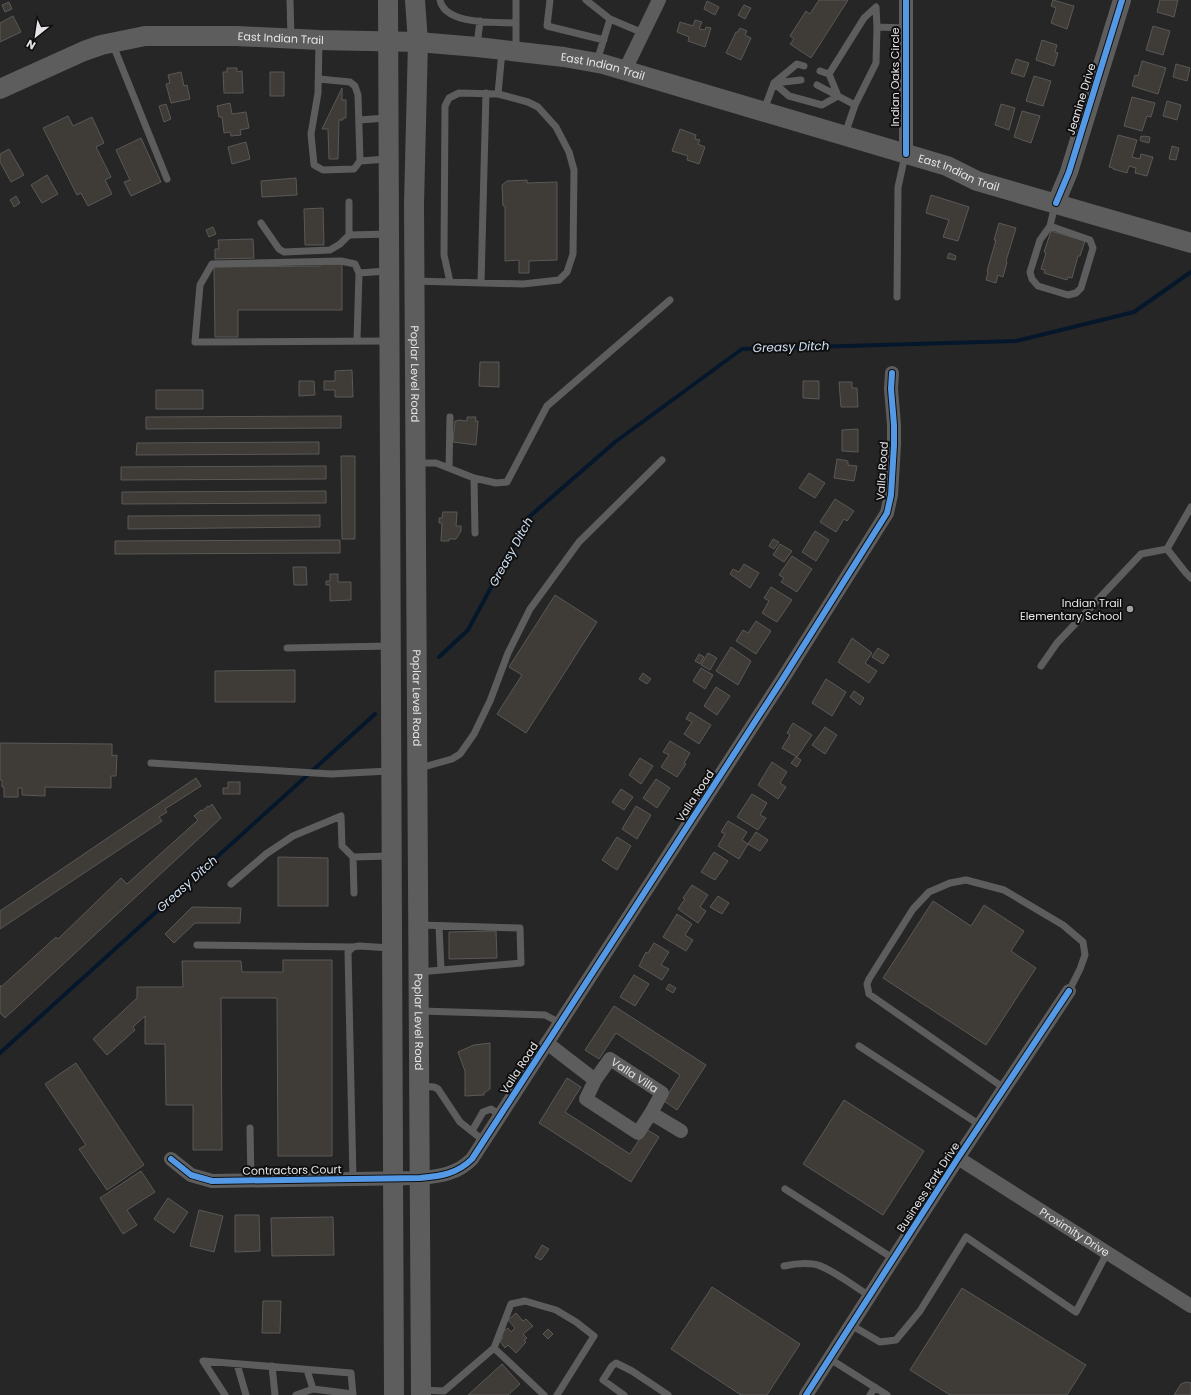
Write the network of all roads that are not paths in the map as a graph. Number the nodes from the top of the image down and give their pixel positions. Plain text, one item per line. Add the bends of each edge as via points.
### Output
1 (290, 0) edge
2 (388, 0) edge
3 (415, 0) edge
4 (440, 0) edge
5 (516, 0) edge
6 (550, 0) edge
7 (586, 0) edge
8 (659, 0) edge
9 (906, 0) edge
10 (1122, 0) edge
11 (877, 3) edge
12 (610, 19) junction
13 (480, 21) junction
14 (515, 23) junction
15 (877, 27) junction
16 (905, 28) junction
17 (643, 33) junction
18 (291, 39) junction
19 (319, 40) junction
20 (604, 40) junction
21 (388, 42) junction
22 (418, 42) junction
23 (112, 43) junction
24 (477, 47) junction
25 (509, 50) junction
26 (597, 63) junction
27 (804, 66) dead end
28 (624, 70) junction
29 (820, 71) dead end
30 (829, 74) junction
31 (319, 79) junction
32 (801, 80) dead end
33 (774, 84) junction
34 (817, 85) dead end
35 (0, 89) edge
36 (486, 93) junction
37 (498, 94) junction
38 (838, 96) junction
39 (855, 105) junction
40 (764, 112) junction
41 (388, 118) junction
42 (359, 120) junction
43 (844, 136) junction
44 (906, 154) junction
45 (388, 159) junction
46 (360, 161) junction
47 (167, 179) dead end
48 (349, 202) dead end
49 (1056, 203) junction
50 (261, 223) dead end
51 (1050, 226) junction
52 (389, 234) junction
53 (349, 235) junction
54 (1191, 243) edge
55 (389, 271) junction
56 (359, 273) junction
57 (415, 281) junction
58 (450, 282) junction
59 (481, 283) junction
60 (897, 296) dead end
61 (670, 300) dead end
62 (357, 340) junction
63 (389, 341) junction
64 (892, 373) dead end
65 (450, 417) dead end
66 (662, 460) dead end
67 (417, 463) junction
68 (449, 468) junction
69 (474, 478) junction
70 (1191, 508) edge
71 (475, 533) dead end
72 (1167, 549) junction
73 (1191, 578) edge
74 (391, 646) junction
75 (287, 648) dead end
76 (1041, 666) dead end
77 (152, 763) dead end
78 (418, 768) junction
79 (392, 771) junction
80 (392, 856) junction
81 (353, 857) junction
82 (231, 884) dead end
83 (354, 893) dead end
84 (418, 925) junction
85 (439, 926) junction
86 (197, 945) dead end
87 (353, 947) junction
88 (392, 948) junction
89 (441, 970) junction
90 (419, 972) junction
91 (1069, 991) joint
92 (419, 1010) junction
93 (560, 1022) junction
94 (547, 1043) junction
95 (859, 1046) dead end
96 (595, 1080) junction
97 (419, 1086) junction
98 (1004, 1088) junction
99 (651, 1113) junction
100 (500, 1115) junction
101 (980, 1125) junction
102 (250, 1128) dead end
103 (472, 1131) junction
104 (681, 1131) dead end
105 (484, 1141) junction
106 (958, 1158) junction
107 (171, 1159) dead end
108 (420, 1178) junction
109 (353, 1179) junction
110 (393, 1179) junction
111 (251, 1180) junction
112 (785, 1189) dead end
113 (1107, 1253) junction
114 (894, 1259) junction
115 (784, 1266) dead end
116 (870, 1296) junction
117 (1191, 1306) edge
118 (851, 1325) junction
119 (494, 1348) junction
120 (830, 1359) junction
121 (237, 1364) junction
122 (272, 1366) junction
123 (307, 1370) junction
124 (875, 1387) junction
125 (313, 1389) junction
126 (329, 1393) edge
127 (421, 1393) edge
128 (353, 1394) edge
129 (225, 1395) edge
130 (246, 1395) edge
131 (275, 1395) edge
132 (296, 1395) edge
133 (394, 1395) edge
134 (544, 1395) edge
135 (557, 1395) edge
136 (624, 1395) edge
137 (668, 1395) edge
138 (806, 1395) edge
139 (870, 1395) edge
140 (887, 1395) edge

1 - 18 lane
2 - 21 main road
3 - 22 main road, Poplar Level Road
4 - 13 lane via 441,6 451,15
5 - 14 lane
6 - 20 lane via 547,26
7 - 12 lane
8 - 17 street
9 - 16 street, Indian Oaks Circle
10 - 49 street, Jeanine Drive via 1069,172
11 - 15 lane
11 - 30 lane via 864,18
12 - 17 lane
12 - 20 lane
13 - 14 lane
13 - 24 lane
14 - 25 lane
15 - 16 lane
15 - 39 lane via 876,63
16 - 44 street, Indian Oaks Circle
17 - 28 street
18 - 19 main road, East Indian Trail
18 - 23 main road, East Indian Trail via 153,35
19 - 21 main road, East Indian Trail
19 - 31 lane
20 - 26 lane
21 - 22 main road, East Indian Trail
21 - 41 main road
22 - 24 main road, East Indian Trail
22 - 57 main road, Poplar Level Road
23 - 35 main road, East Indian Trail via 89,49
23 - 47 lane
24 - 25 main road, East Indian Trail
25 - 26 main road, East Indian Trail
25 - 37 lane
26 - 28 main road, East Indian Trail
27 - 33 lane via 797,64
28 - 40 main road, East Indian Trail
29 - 30 lane
30 - 38 lane
31 - 42 lane via 350,82 355,86
31 - 46 lane via 311,134 314,165 323,170 354,169
32 - 33 lane
33 - 38 lane via 789,96 822,105
33 - 40 lane
34 - 38 lane
36 - 37 lane
36 - 58 lane via 459,93 449,98 445,106 444,255
36 - 59 lane
37 - 59 lane via 538,107 556,127 569,152 574,170 573,254 567,272 559,280 523,284
38 - 39 lane
39 - 43 lane
40 - 43 main road, East Indian Trail
41 - 42 lane
41 - 45 main road
42 - 46 lane
43 - 44 main road, East Indian Trail
44 - 49 main road, East Indian Trail via 947,166 977,181
44 - 60 lane via 898,188
45 - 46 lane
45 - 52 main road
48 - 53 lane
49 - 51 lane
49 - 54 main road, East Indian Trail
50 - 53 lane via 279,249 284,252 330,250
51 - 51 lane via 1040,240 1030,272 1032,279 1038,286 1068,295 1076,293 1081,288 1093,248 1090,240
52 - 53 lane
52 - 55 main road
55 - 56 lane
55 - 63 main road
56 - 62 lane
56 - 62 lane via 355,264 341,261 212,264 200,285 195,342
57 - 58 lane
57 - 67 main road, Poplar Level Road
58 - 59 lane
61 - 69 lane via 547,406 507,482 496,484
62 - 63 lane
63 - 74 main road
64 - 93 street, Valla Road via 894,445 891,495 887,513
65 - 68 lane
66 - 78 lane via 579,542 530,609 508,653 490,701 474,734 460,754 452,759
67 - 68 lane
67 - 78 main road, Poplar Level Road
68 - 69 lane
69 - 71 lane
70 - 72 lane
72 - 73 lane
72 - 76 lane via 1142,554 1057,643
74 - 75 lane
74 - 79 main road
77 - 79 lane via 326,773
78 - 84 main road, Poplar Level Road
79 - 80 main road
80 - 81 lane
80 - 88 main road
81 - 82 lane via 342,846 341,816 293,836 266,854
81 - 83 lane
84 - 85 lane
84 - 90 main road, Poplar Level Road
85 - 89 lane
85 - 89 lane via 520,928 521,963
86 - 87 lane
87 - 88 lane
87 - 109 lane via 348,952
88 - 110 main road
89 - 90 lane
90 - 92 main road, Poplar Level Road
91 - 98 street, Business Park Drive
91 - 98 lane via 1084,955 1083,942 1063,925 1004,890 966,880 950,883 928,892 913,909 869,979 869,994
92 - 93 lane via 545,1014
92 - 97 main road, Poplar Level Road
93 - 94 street, Valla Road
94 - 96 street
94 - 100 street, Valla Road
95 - 101 lane
96 - 99 street, Valla Villa via 586,1098 638,1133
96 - 99 street, Valla Villa via 610,1059 662,1093
97 - 103 lane via 438,1089 460,1122
97 - 108 main road, Poplar Level Road
98 - 101 street, Business Park Drive
99 - 104 street
100 - 103 lane via 488,1109 483,1112
100 - 105 street, Valla Road
101 - 106 street, Business Park Drive
102 - 111 lane
103 - 105 lane
105 - 108 street, Valla Road via 464,1167 440,1176
106 - 113 street, Proximity Drive
106 - 114 street, Business Park Drive
107 - 111 street, Contractors Court via 191,1175 212,1181
108 - 110 street, Contractors Court
108 - 127 main road, Poplar Level Road
109 - 110 street, Contractors Court
109 - 111 street, Contractors Court
110 - 133 main road
112 - 114 lane
113 - 117 street, Proximity Drive
113 - 118 lane via 1076,1312 966,1237 920,1311 896,1340 880,1342
114 - 116 street, Business Park Drive
115 - 116 lane via 813,1264 823,1267
116 - 118 street, Business Park Drive
118 - 120 street, Business Park Drive
119 - 127 lane via 444,1391
119 - 134 lane
119 - 135 lane via 511,1304 525,1301 556,1310 576,1322 594,1336
120 - 124 lane
120 - 138 street, Business Park Drive
121 - 122 lane
121 - 129 lane via 203,1361
121 - 130 lane
122 - 123 lane
122 - 131 lane
123 - 125 lane
123 - 128 lane via 351,1373
124 - 139 lane
124 - 140 lane
125 - 126 lane
125 - 132 lane
126 - 128 lane
136 - 137 lane via 603,1380 616,1363

